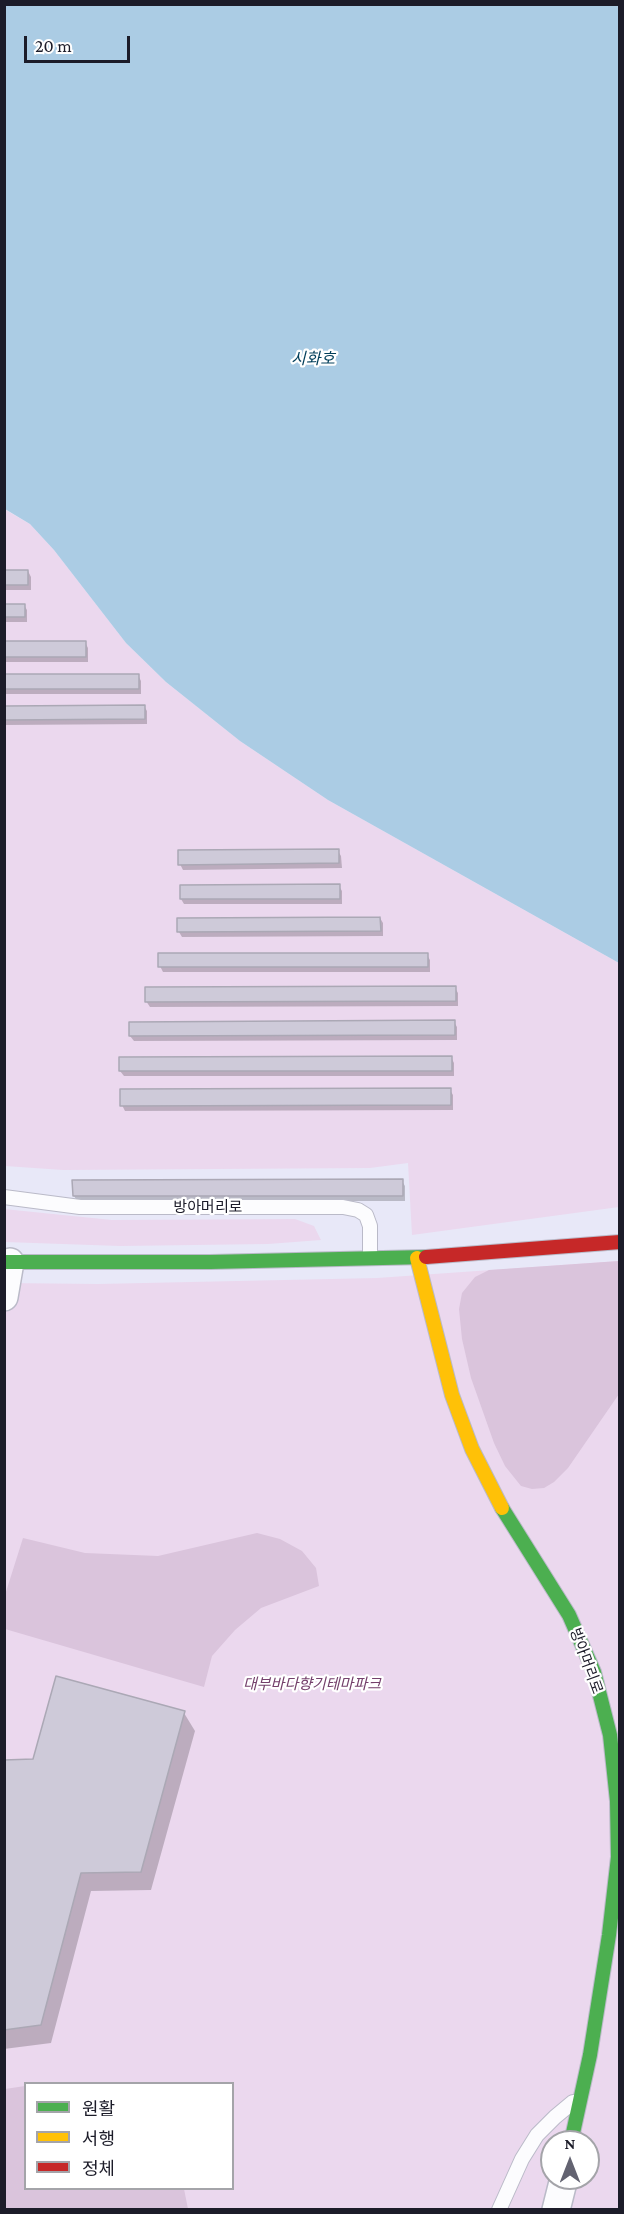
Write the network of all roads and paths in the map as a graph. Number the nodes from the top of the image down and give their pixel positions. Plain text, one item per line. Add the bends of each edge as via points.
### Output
1 (4, 1197) edge
2 (620, 1242) edge
3 (370, 1258) junction
4 (417, 1258) junction
5 (7, 1262) edge
6 (4, 1297) edge
7 (581, 2095) junction
8 (574, 2130) edge
9 (561, 2190) edge
10 (499, 2210) edge
11 (556, 2210) edge

1 - 3 lane, 방아머리로 via 80,1206 343,1207 366,1215
2 - 4 street
3 - 4 street
3 - 5 street
4 - 7 street, 방아머리로 via 452,1395 472,1449 494,1495 569,1615 594,1672 610,1735 618,1857
5 - 6 street
7 - 8 street, 방아머리로
7 - 10 lane via 537,2135
9 - 11 street

